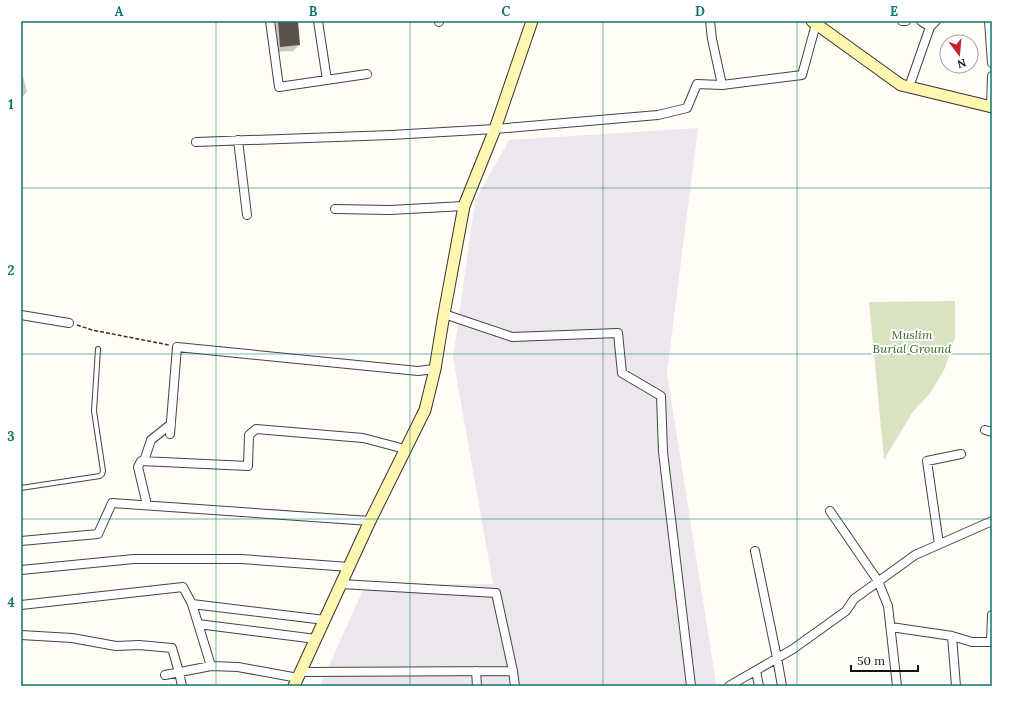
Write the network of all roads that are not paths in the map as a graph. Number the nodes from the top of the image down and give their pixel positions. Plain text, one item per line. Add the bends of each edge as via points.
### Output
1 (270, 21) edge
2 (318, 21) edge
3 (532, 21) edge
4 (710, 21) edge
5 (902, 21) edge
6 (906, 21) edge
7 (921, 21) edge
8 (989, 21) edge
9 (814, 22) edge
10 (933, 24) edge
11 (992, 63) edge
12 (367, 74) dead end
13 (992, 76) edge
14 (327, 80) junction
15 (722, 85) junction
16 (909, 87) junction
17 (991, 107) edge
18 (495, 130) junction
19 (238, 140) junction
20 (196, 142) dead end
21 (464, 206) junction
22 (335, 209) dead end
23 (247, 215) dead end
24 (444, 314) junction
25 (21, 315) edge
26 (69, 323) road end
27 (98, 349) dead end
28 (435, 369) junction
29 (171, 424) junction
30 (170, 434) dead end
31 (405, 449) junction
32 (961, 454) dead end
33 (144, 461) junction
34 (21, 488) edge
35 (147, 505) junction
36 (830, 512) dead end
37 (992, 521) edge
38 (370, 522) junction
39 (21, 541) edge
40 (939, 544) junction
41 (754, 551) dead end
42 (349, 567) junction
43 (21, 570) edge
44 (878, 581) junction
45 (341, 584) junction
46 (192, 604) junction
47 (21, 605) edge
48 (992, 615) edge
49 (324, 620) junction
50 (198, 624) junction
51 (891, 627) junction
52 (21, 635) edge
53 (952, 636) junction
54 (316, 639) junction
55 (991, 642) edge
56 (777, 658) junction
57 (211, 666) junction
58 (476, 671) junction
59 (513, 671) junction
60 (756, 671) junction
61 (179, 672) junction
62 (165, 675) dead end
63 (298, 678) edge
64 (182, 686) edge
65 (477, 686) edge
66 (515, 686) edge
67 (691, 686) edge
68 (729, 686) edge
69 (759, 686) edge
70 (782, 686) edge
71 (897, 686) edge
72 (956, 686) edge

1 - 14 street via 279,87
2 - 14 street
3 - 18 main road
4 - 15 street
5 - 6 street
7 - 10 street
8 - 11 street
9 - 15 street via 802,75
9 - 16 main road via 901,85
10 - 16 street
12 - 14 street
13 - 17 street
15 - 18 street via 697,84 687,108 658,115
16 - 17 main road
18 - 19 street
18 - 21 main road
19 - 20 street
19 - 23 street
21 - 22 street via 390,210
21 - 24 main road
24 - 28 main road
24 - 67 street via 512,338 618,334 622,373 661,396 663,452
25 - 26 street
27 - 34 lane via 94,411 103,473 100,476
28 - 29 street via 418,370 177,347
28 - 31 main road via 425,410
29 - 30 street
29 - 33 street via 151,440
31 - 33 street via 362,438 256,429 249,436 248,466
31 - 38 main road
32 - 40 street via 927,461
33 - 35 street via 141,461 138,467
35 - 38 street
35 - 39 street via 112,502 98,534
36 - 44 street
37 - 40 street
38 - 42 main road
40 - 44 street via 915,555
41 - 56 street
42 - 43 street via 241,559 134,559
42 - 45 main road
44 - 51 street via 888,606
44 - 56 street via 854,599 846,611
45 - 49 main road
45 - 59 street via 496,593
46 - 47 street via 183,587
46 - 49 street
46 - 50 street
48 - 55 street
49 - 54 main road
50 - 54 street
50 - 57 street
51 - 53 street
51 - 71 street
52 - 61 street via 72,638 116,646 172,648
53 - 55 street via 972,642
53 - 72 street
54 - 63 main road
56 - 60 street
56 - 70 street
57 - 61 street
57 - 63 street via 238,667
58 - 59 street
58 - 63 street
58 - 65 street
59 - 66 street
60 - 68 street
60 - 69 street
61 - 62 street
61 - 64 street

